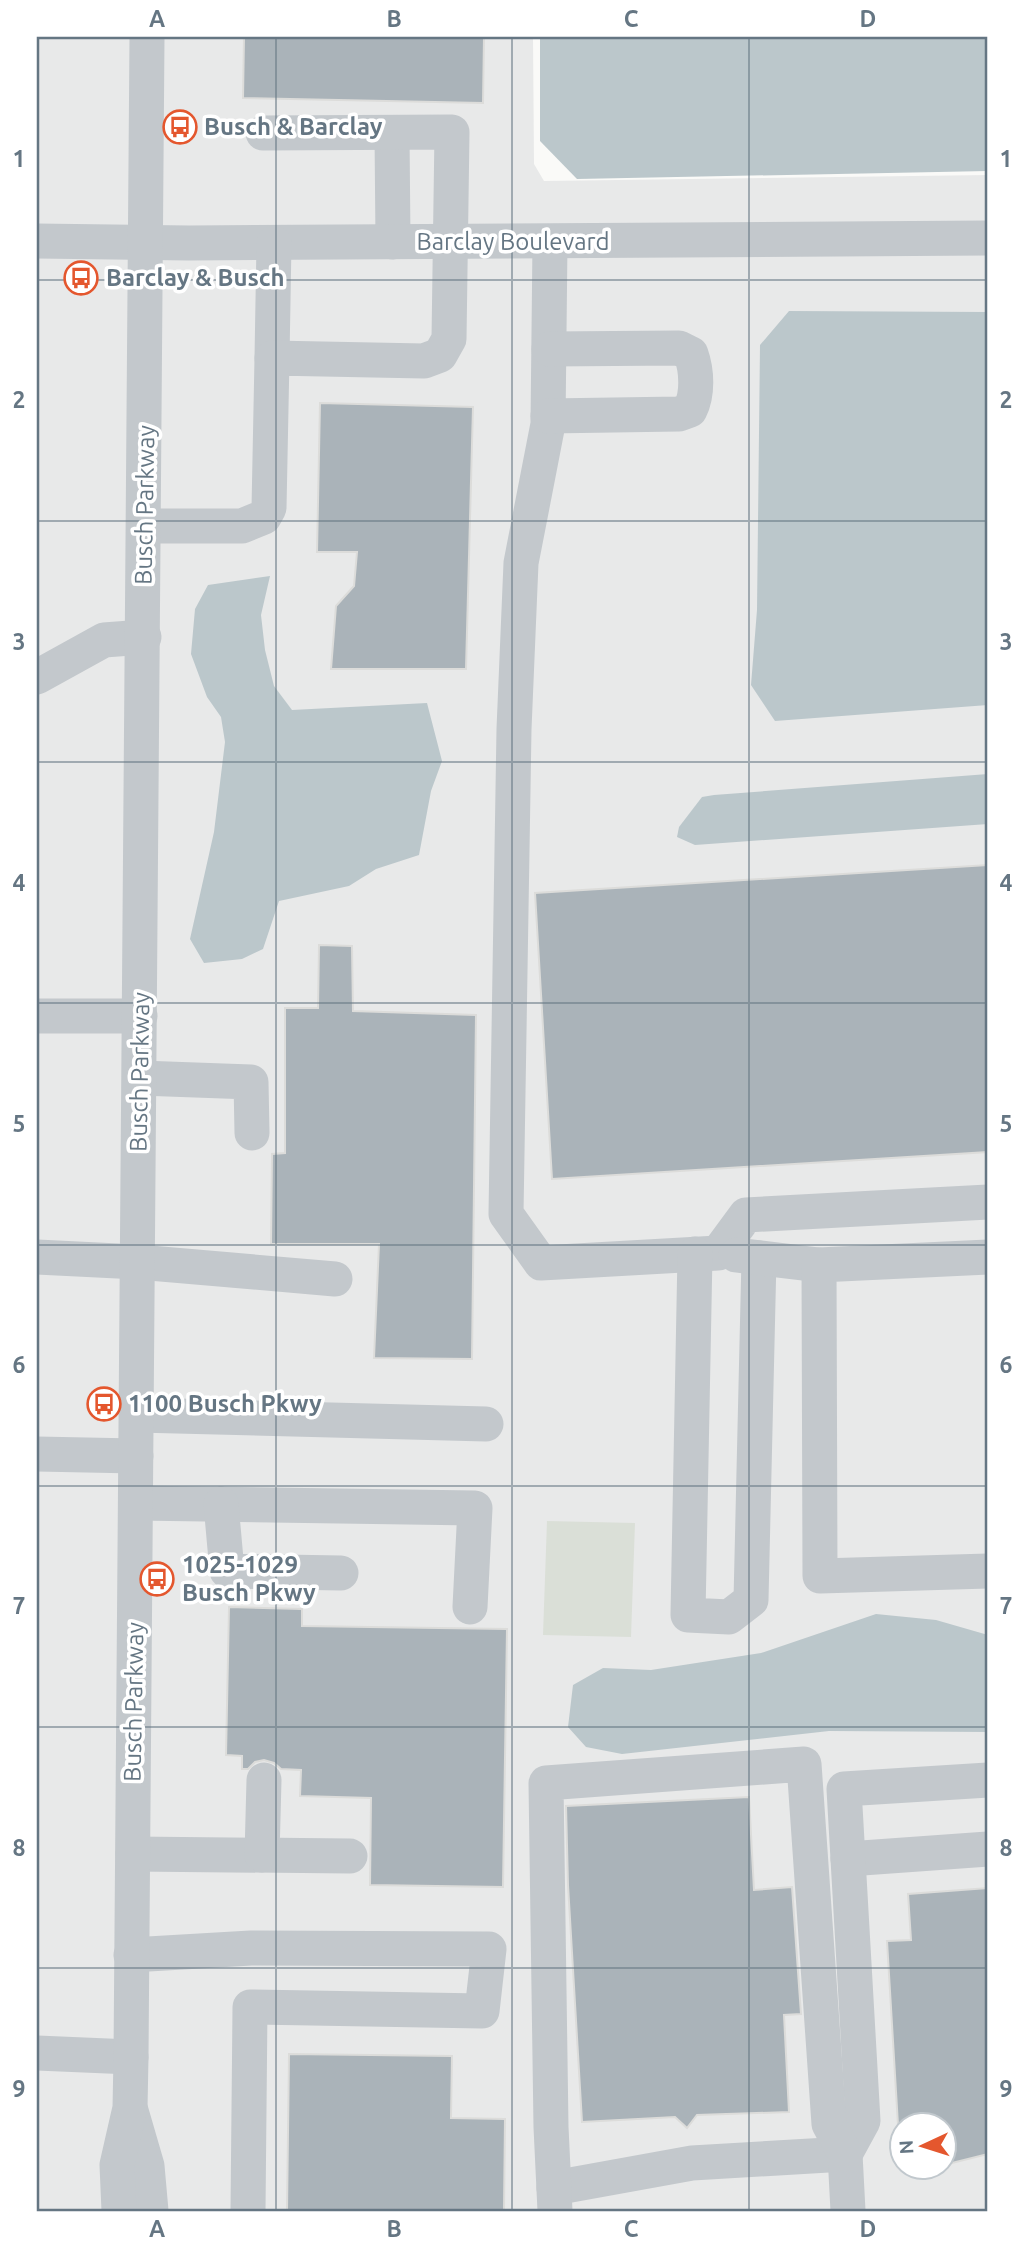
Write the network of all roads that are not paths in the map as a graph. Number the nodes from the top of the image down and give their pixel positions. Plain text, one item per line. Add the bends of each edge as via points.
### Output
1 (147, 37) edge
2 (262, 133) dead end
3 (392, 133) junction
4 (988, 238) edge
5 (37, 241) edge
6 (393, 242) junction
7 (451, 242) junction
8 (550, 242) junction
9 (147, 243) junction
10 (275, 243) junction
11 (549, 349) junction
12 (272, 358) junction
13 (548, 416) junction
14 (145, 526) junction
15 (144, 637) junction
16 (37, 677) edge
17 (37, 1016) edge
18 (140, 1017) junction
19 (140, 1078) junction
20 (253, 1133) dead end
21 (988, 1202) edge
22 (707, 1253) junction
23 (37, 1257) edge
24 (988, 1257) edge
25 (759, 1258) junction
26 (138, 1262) junction
27 (819, 1265) junction
28 (335, 1279) dead end
29 (137, 1415) junction
30 (486, 1424) dead end
31 (37, 1454) edge
32 (136, 1456) junction
33 (136, 1503) junction
34 (221, 1504) junction
35 (988, 1571) edge
36 (341, 1573) dead end
37 (470, 1607) dead end
38 (264, 1780) dead end
39 (988, 1780) edge
40 (988, 1849) edge
41 (133, 1854) junction
42 (262, 1855) junction
43 (350, 1856) dead end
44 (848, 1859) junction
45 (251, 1948) junction
46 (131, 1955) junction
47 (250, 2007) junction
48 (37, 2053) edge
49 (131, 2057) junction
50 (130, 2108) junction
51 (845, 2154) junction
52 (555, 2200) edge
53 (119, 2211) edge
54 (151, 2211) edge
55 (248, 2211) edge
56 (848, 2211) edge

1 - 9 street, Busch Parkway
2 - 3 street
3 - 6 street
3 - 7 street via 452,132
4 - 8 street, Barclay Boulevard
5 - 9 street, Barclay Boulevard
6 - 7 street, Barclay Boulevard
6 - 10 street, Barclay Boulevard
7 - 8 street, Barclay Boulevard
7 - 12 street via 449,339 440,355 424,361
8 - 11 street
9 - 10 street, Barclay Boulevard
9 - 14 street, Busch Parkway
10 - 12 street
11 - 13 street
11 - 13 street via 679,348 691,354 695,365 695,400 690,410 679,414
12 - 14 street via 269,508 264,517 242,526
13 - 22 street via 521,563 506,1214 541,1263
14 - 15 street, Busch Parkway
15 - 16 street via 104,640
15 - 18 street, Busch Parkway
17 - 18 street
18 - 19 street, Busch Parkway
19 - 20 street via 251,1082
19 - 26 street, Busch Parkway
21 - 22 street via 746,1215
22 - 25 street
22 - 25 street via 688,1615 729,1617 751,1600
23 - 26 street
24 - 27 street
25 - 27 street
26 - 28 street
26 - 29 street, Busch Parkway
27 - 35 street via 820,1576
29 - 30 street
29 - 32 street, Busch Parkway
31 - 32 street
32 - 33 street, Busch Parkway
33 - 34 street
33 - 41 street, Busch Parkway
34 - 36 street via 227,1571
34 - 37 street via 475,1508
38 - 42 street
39 - 44 street via 844,1789
40 - 44 street
41 - 42 street
41 - 46 street, Busch Parkway
42 - 43 street
44 - 51 street via 863,2120
45 - 46 street
45 - 47 street
45 - 47 street via 489,1949 482,2011
46 - 49 street, Busch Parkway
47 - 55 street
48 - 49 street
49 - 50 street, Busch Parkway
50 - 53 street, Busch Parkway via 117,2165
50 - 54 street, Busch Parkway via 147,2166
51 - 52 street via 692,2162
51 - 52 street via 829,2124 804,1765 546,1783
51 - 56 street

